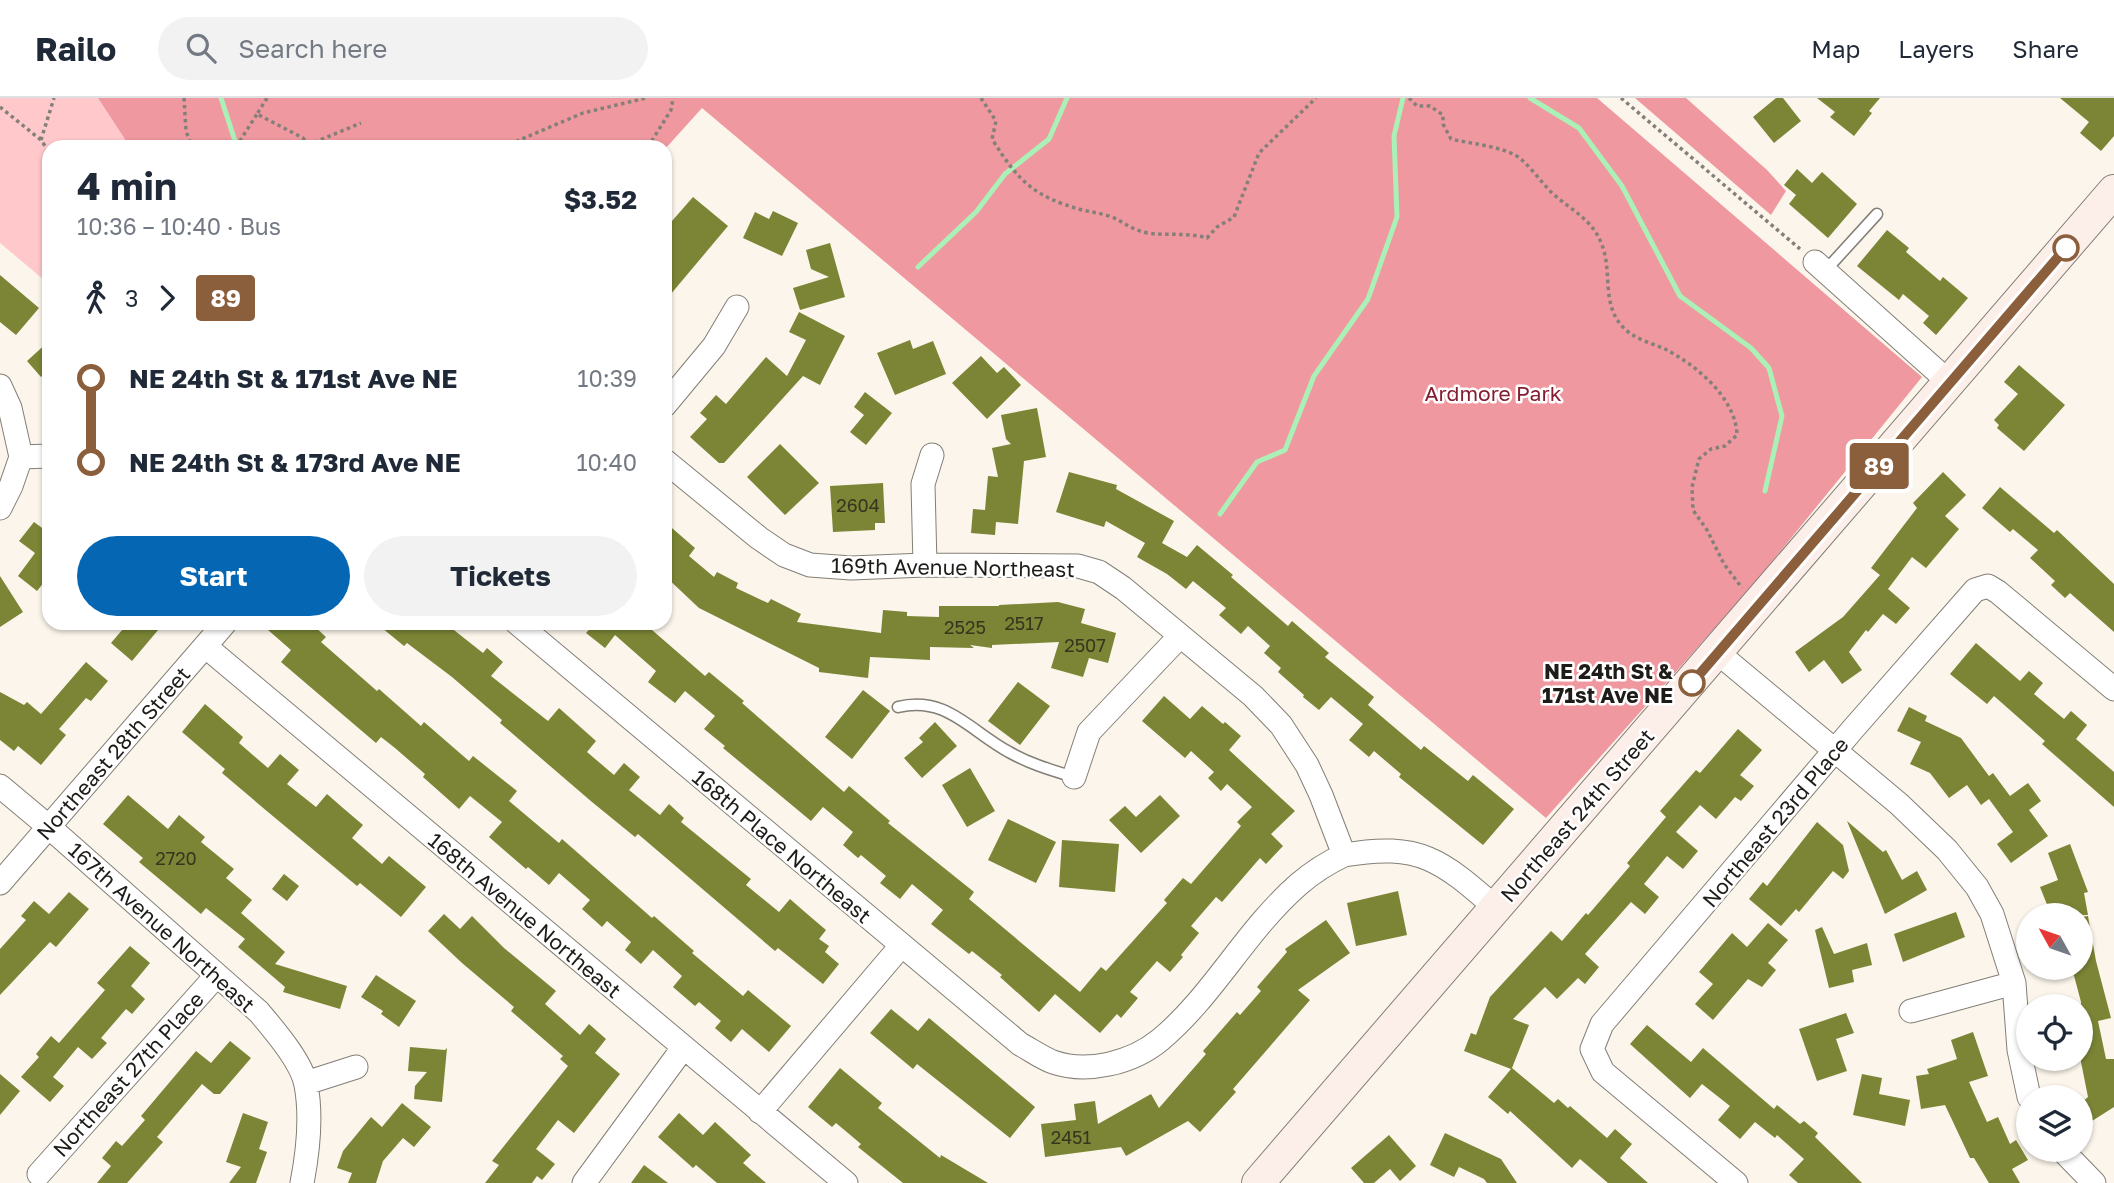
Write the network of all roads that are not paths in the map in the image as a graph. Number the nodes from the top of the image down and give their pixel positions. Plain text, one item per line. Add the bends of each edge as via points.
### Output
1 (2114, 191) edge
2 (1877, 214) dead end
3 (1820, 266) joint
4 (737, 307) dead end
5 (1950, 383) junction
6 (0, 386) edge
7 (672, 397) edge
8 (932, 455) dead end
9 (42, 456) edge
10 (21, 457) junction
11 (672, 467) edge
12 (0, 508) edge
13 (925, 565) junction
14 (219, 630) edge
15 (525, 630) edge
16 (1180, 636) junction
17 (205, 646) junction
18 (1718, 653) junction
19 (2114, 689) edge
20 (898, 707) dead end
21 (1835, 751) junction
22 (1074, 776) joint
23 (0, 786) edge
24 (50, 827) junction
25 (1344, 855) junction
26 (0, 883) edge
27 (1496, 908) junction
28 (901, 946) junction
29 (217, 975) junction
30 (2014, 983) junction
31 (1911, 1011) dead end
32 (683, 1048) junction
33 (356, 1067) dead end
34 (306, 1083) junction
35 (2026, 1085) edge
36 (760, 1112) junction
37 (2074, 1162) edge
38 (39, 1174) dead end
39 (302, 1183) edge
40 (584, 1183) edge
41 (846, 1183) edge
42 (1258, 1183) edge
43 (1736, 1183) edge
44 (2094, 1183) edge

1 - 5 main road, Northeast 24th Street
2 - 3 lane
3 - 5 street
4 - 7 street via 714,346
5 - 18 main road, Northeast 24th Street
6 - 10 street
8 - 13 street via 923,484
9 - 10 street
10 - 12 street
11 - 13 street, 169th Avenue Northeast via 784,555 810,565 851,568
13 - 16 street, 169th Avenue Northeast via 1078,566 1099,572 1123,588
14 - 17 street, Northeast 28th Street
15 - 28 street, 168th Place Northeast
16 - 22 street via 1088,732
16 - 25 street, 169th Avenue Northeast via 1281,724 1307,765
17 - 24 street, Northeast 28th Street
17 - 32 street, 168th Avenue Northeast
18 - 21 street
18 - 27 main road, Northeast 24th Street
19 - 21 street, Northeast 23rd Place via 1987,577
20 - 22 lane via 915,703 937,706 1032,765
21 - 30 street via 1899,804 1977,887 1992,914
21 - 43 street, Northeast 23rd Place via 1581,1049
23 - 24 street, 167th Avenue Northeast
24 - 26 street, Northeast 28th Street
24 - 29 street, 167th Avenue Northeast
25 - 27 street via 1389,851 1436,861
25 - 28 street, 168th Place Northeast via 1297,885 1180,1022 1157,1042 1105,1065 1054,1062 1020,1044
27 - 42 main road, Northeast 24th Street
28 - 36 street
29 - 34 street, 167th Avenue Northeast via 259,1012 284,1042
29 - 38 street, Northeast 27th Place
30 - 31 street
30 - 35 street
32 - 36 street, 168th Avenue Northeast
32 - 40 street
33 - 34 street
34 - 39 street via 308,1149
36 - 41 street, 168th Avenue Northeast
37 - 44 street

